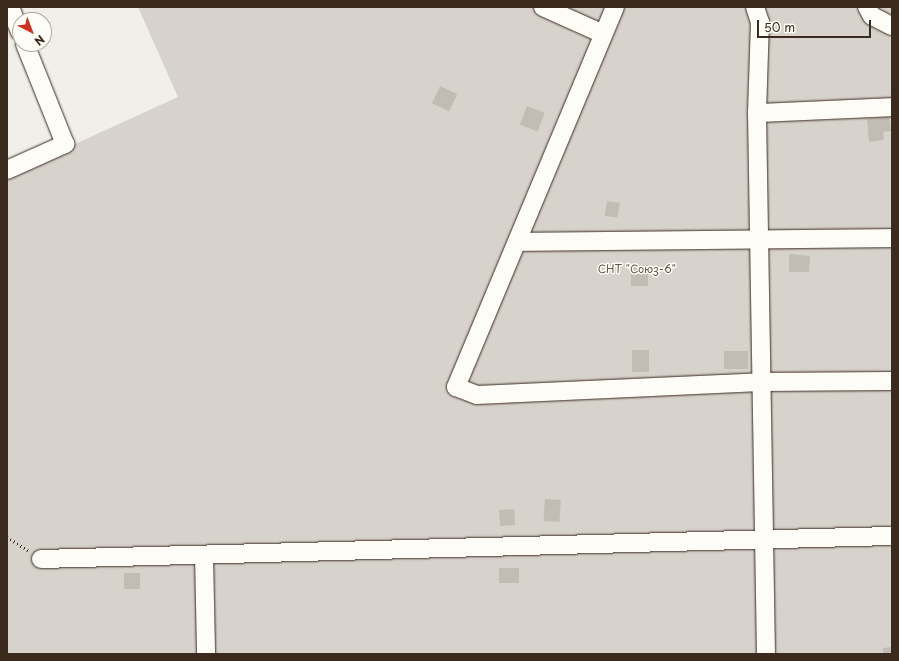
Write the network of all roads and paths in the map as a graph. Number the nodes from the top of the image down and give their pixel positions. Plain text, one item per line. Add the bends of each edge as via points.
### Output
1 (543, 7) edge
2 (615, 7) edge
3 (755, 7) edge
4 (867, 7) edge
5 (892, 26) edge
6 (603, 34) junction
7 (28, 52) edge
8 (892, 107) edge
9 (757, 113) junction
10 (7, 170) edge
11 (892, 238) edge
12 (759, 241) junction
13 (518, 242) junction
14 (892, 381) edge
15 (761, 382) junction
16 (892, 536) edge
17 (7, 537) edge
18 (764, 540) junction
19 (204, 555) junction
20 (41, 560) joint
21 (206, 654) edge
22 (766, 654) edge

1 - 6 street
2 - 6 street
3 - 9 street via 760,22
4 - 5 street via 872,16
6 - 13 street
7 - 10 street via 65,144
8 - 9 street
9 - 12 street
11 - 12 street
12 - 13 street
12 - 15 street
13 - 15 street via 456,387 477,395
14 - 15 street
15 - 18 street
16 - 18 street
17 - 20 path
18 - 19 street
18 - 22 street
19 - 20 street
19 - 21 street

